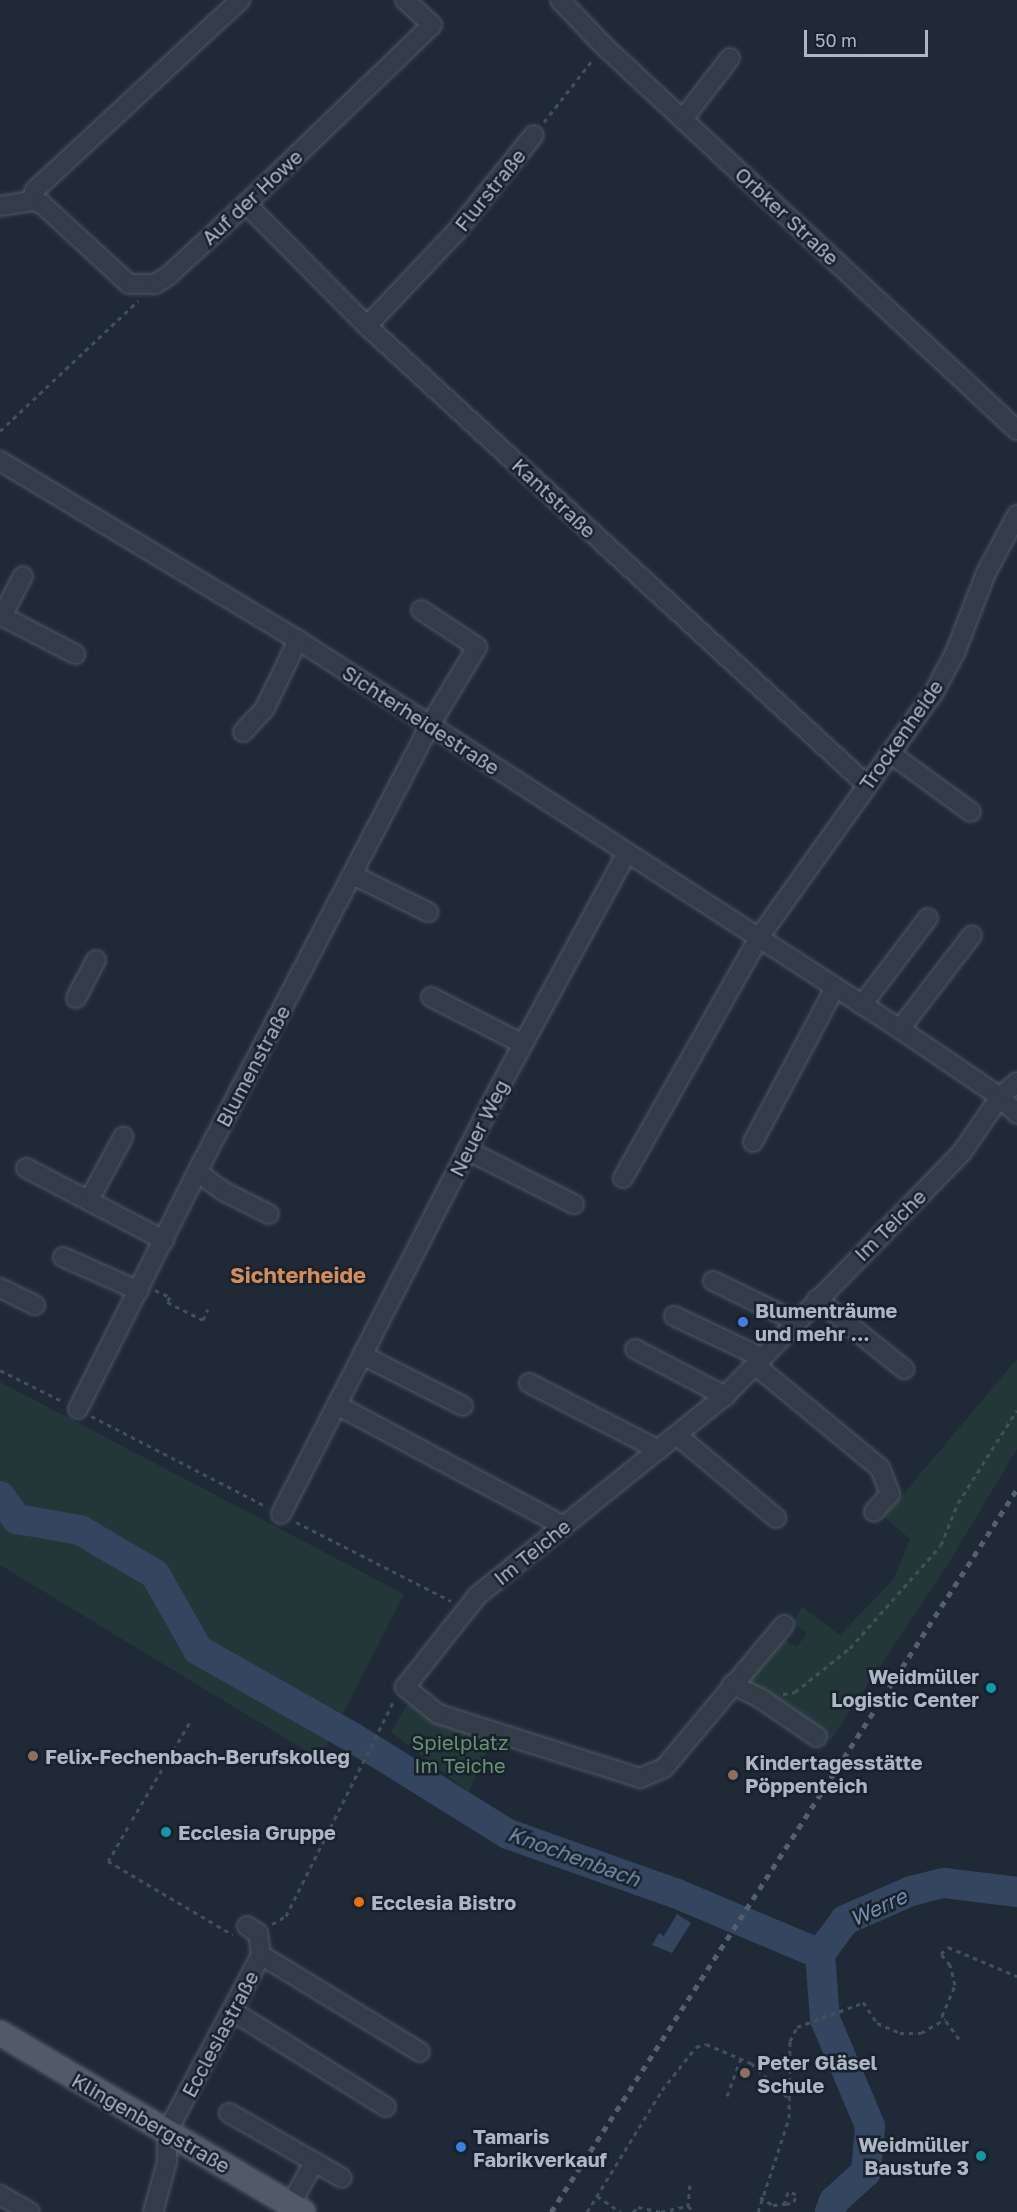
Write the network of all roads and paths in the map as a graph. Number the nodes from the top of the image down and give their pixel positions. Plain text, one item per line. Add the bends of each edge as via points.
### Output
1 (240, 0) edge
2 (405, 0) edge
3 (560, 0) edge
4 (604, 46) junction
5 (730, 58) dead end
6 (683, 119) junction
7 (534, 135) joint
8 (32, 201) junction
9 (246, 204) junction
10 (0, 206) edge
11 (142, 285) junction
12 (367, 326) junction
13 (1017, 430) edge
14 (0, 431) edge
15 (0, 461) edge
16 (1017, 515) edge
17 (23, 576) dead end
18 (421, 610) dead end
19 (1, 615) edge
20 (298, 640) junction
21 (75, 654) dead end
22 (430, 725) junction
23 (243, 732) dead end
24 (890, 753) junction
25 (867, 785) junction
26 (970, 812) dead end
27 (627, 854) junction
28 (353, 875) junction
29 (428, 912) dead end
30 (928, 918) dead end
31 (972, 935) dead end
32 (758, 939) junction
33 (96, 960) dead end
34 (835, 988) junction
35 (431, 997) dead end
36 (76, 998) dead end
37 (862, 1005) junction
38 (900, 1029) junction
39 (523, 1044) junction
40 (1017, 1082) edge
41 (1000, 1097) junction
42 (1017, 1114) edge
43 (123, 1137) dead end
44 (753, 1142) dead end
45 (467, 1150) junction
46 (26, 1168) dead end
47 (197, 1172) junction
48 (623, 1178) dead end
49 (89, 1200) junction
50 (574, 1204) dead end
51 (269, 1214) dead end
52 (164, 1240) junction
53 (63, 1257) dead end
54 (713, 1281) dead end
55 (141, 1287) junction
56 (0, 1288) edge
57 (822, 1294) junction
58 (35, 1305) dead end
59 (200, 1310) dead end
60 (674, 1316) dead end
61 (795, 1321) junction
62 (635, 1349) dead end
63 (362, 1355) junction
64 (759, 1361) junction
65 (907, 1365) dead end
66 (0, 1370) edge
67 (529, 1383) dead end
68 (724, 1396) junction
69 (337, 1405) junction
70 (463, 1406) dead end
71 (78, 1409) joint
72 (1017, 1410) edge
73 (678, 1436) junction
74 (659, 1450) junction
75 (874, 1512) dead end
76 (281, 1514) dead end
77 (776, 1518) dead end
78 (564, 1526) junction
79 (784, 1625) dead end
80 (732, 1684) junction
81 (405, 1688) junction
82 (760, 1698) junction
83 (190, 1722) dead end
84 (817, 1737) dead end
85 (132, 1820) dead end
86 (128, 1827) dead end
87 (286, 1916) dead end
88 (252, 1930) joint
89 (261, 1955) junction
90 (1017, 1976) edge
91 (234, 2012) junction
92 (945, 2019) junction
93 (0, 2033) edge
94 (959, 2039) dead end
95 (420, 2052) dead end
96 (741, 2058) junction
97 (728, 2096) dead end
98 (790, 2100) junction
99 (386, 2107) dead end
100 (229, 2113) dead end
101 (167, 2132) junction
102 (315, 2162) junction
103 (342, 2178) dead end
104 (690, 2185) dead end
105 (0, 2195) edge
106 (597, 2196) junction
107 (760, 2198) junction
108 (784, 2204) junction
109 (688, 2206) junction
110 (297, 2208) edge
111 (28, 2212) edge
112 (153, 2212) edge
113 (587, 2212) edge
114 (621, 2212) edge
115 (633, 2212) edge
116 (694, 2212) edge
117 (758, 2212) edge

1 - 8 street via 35,190
2 - 9 street, Auf der Howe via 432,25
3 - 4 street, Orbker Straße
4 - 6 street, Orbker Straße
4 - 7 path, Flurstraße
5 - 6 street
6 - 13 street, Orbker Straße
7 - 12 street, Flurstraße via 454,234
8 - 10 street
8 - 11 street via 53,210 129,284
9 - 11 street, Auf der Howe via 168,276 155,284
9 - 12 street, Kantstraße
11 - 14 path via 138,300
12 - 25 street, Kantstraße
15 - 20 street, Sichterheidestraße
16 - 24 street, Trockenheide via 986,573 955,653 933,694
17 - 19 street
18 - 22 street, Blumenstraße via 477,647
19 - 21 street
20 - 22 street, Sichterheidestraße
20 - 23 street via 266,708
22 - 27 street, Sichterheidestraße
22 - 28 street, Blumenstraße
24 - 25 street, Trockenheide
24 - 26 street
25 - 32 street, Trockenheide
27 - 32 street, Sichterheidestraße
27 - 39 street, Neuer Weg
28 - 29 street
28 - 47 street, Blumenstraße
30 - 37 street
31 - 38 street
32 - 34 street, Sichterheidestraße
32 - 48 street, Trockenheide
33 - 36 street
34 - 37 street, Sichterheidestraße
34 - 44 street
35 - 39 street
37 - 38 street, Sichterheidestraße
38 - 41 street, Sichterheidestraße
39 - 45 street, Neuer Weg
40 - 41 street, Im Teiche
41 - 42 street, Sichterheidestraße
41 - 57 street, Im Teiche via 962,1152
43 - 49 street
45 - 50 street
45 - 63 street, Neuer Weg
46 - 49 street
47 - 51 street via 225,1192
47 - 52 street, Blumenstraße
49 - 52 street
52 - 55 street, Blumenstraße
53 - 55 street
54 - 61 street
55 - 59 path via 170,1297 167,1302 203,1320 207,1311
55 - 71 street, Blumenstraße
56 - 58 street
57 - 61 street, Im Teiche
57 - 65 street
60 - 64 street
61 - 64 street, Im Teiche
62 - 68 street
63 - 69 street, Neuer Weg
63 - 70 street
64 - 68 street, Im Teiche
64 - 75 street via 880,1468 890,1494
66 - 71 path
67 - 74 street
68 - 73 street, Im Teiche
69 - 76 street, Neuer Weg
69 - 78 street
72 - 82 path via 958,1503 941,1545 850,1648 795,1692
73 - 74 street, Im Teiche
73 - 77 street
74 - 78 street, Im Teiche
78 - 81 street, Im Teiche via 478,1595
79 - 80 street
80 - 81 street via 664,1768 640,1778 438,1714
80 - 82 street
81 - 87 path via 388,1706
82 - 84 street
83 - 85 path
86 - 88 path via 108,1861 232,1935
88 - 89 street, Ecclesiastraße
89 - 91 street, Ecclesiastraße
89 - 95 street
90 - 92 path via 948,1947 941,1954 950,1965 955,1985
91 - 99 street
91 - 101 street, Ecclesiastraße
92 - 94 path
92 - 98 path via 921,2033 900,2033 877,2023 864,2002 797,2027 790,2041
93 - 101 main road, Klingenbergstraße
96 - 97 path
96 - 98 path
96 - 106 path via 706,2044 696,2047 662,2091
98 - 107 path via 783,2139
100 - 102 street
101 - 110 main road, Klingenbergstraße
101 - 112 street via 168,2162
102 - 103 street
102 - 110 street
104 - 109 path
105 - 111 street
106 - 113 path
106 - 114 path
107 - 108 path via 773,2205
107 - 117 path
108 - 108 path via 794,2202 796,2194 788,2192
109 - 115 path via 662,2212 638,2207
109 - 116 path

